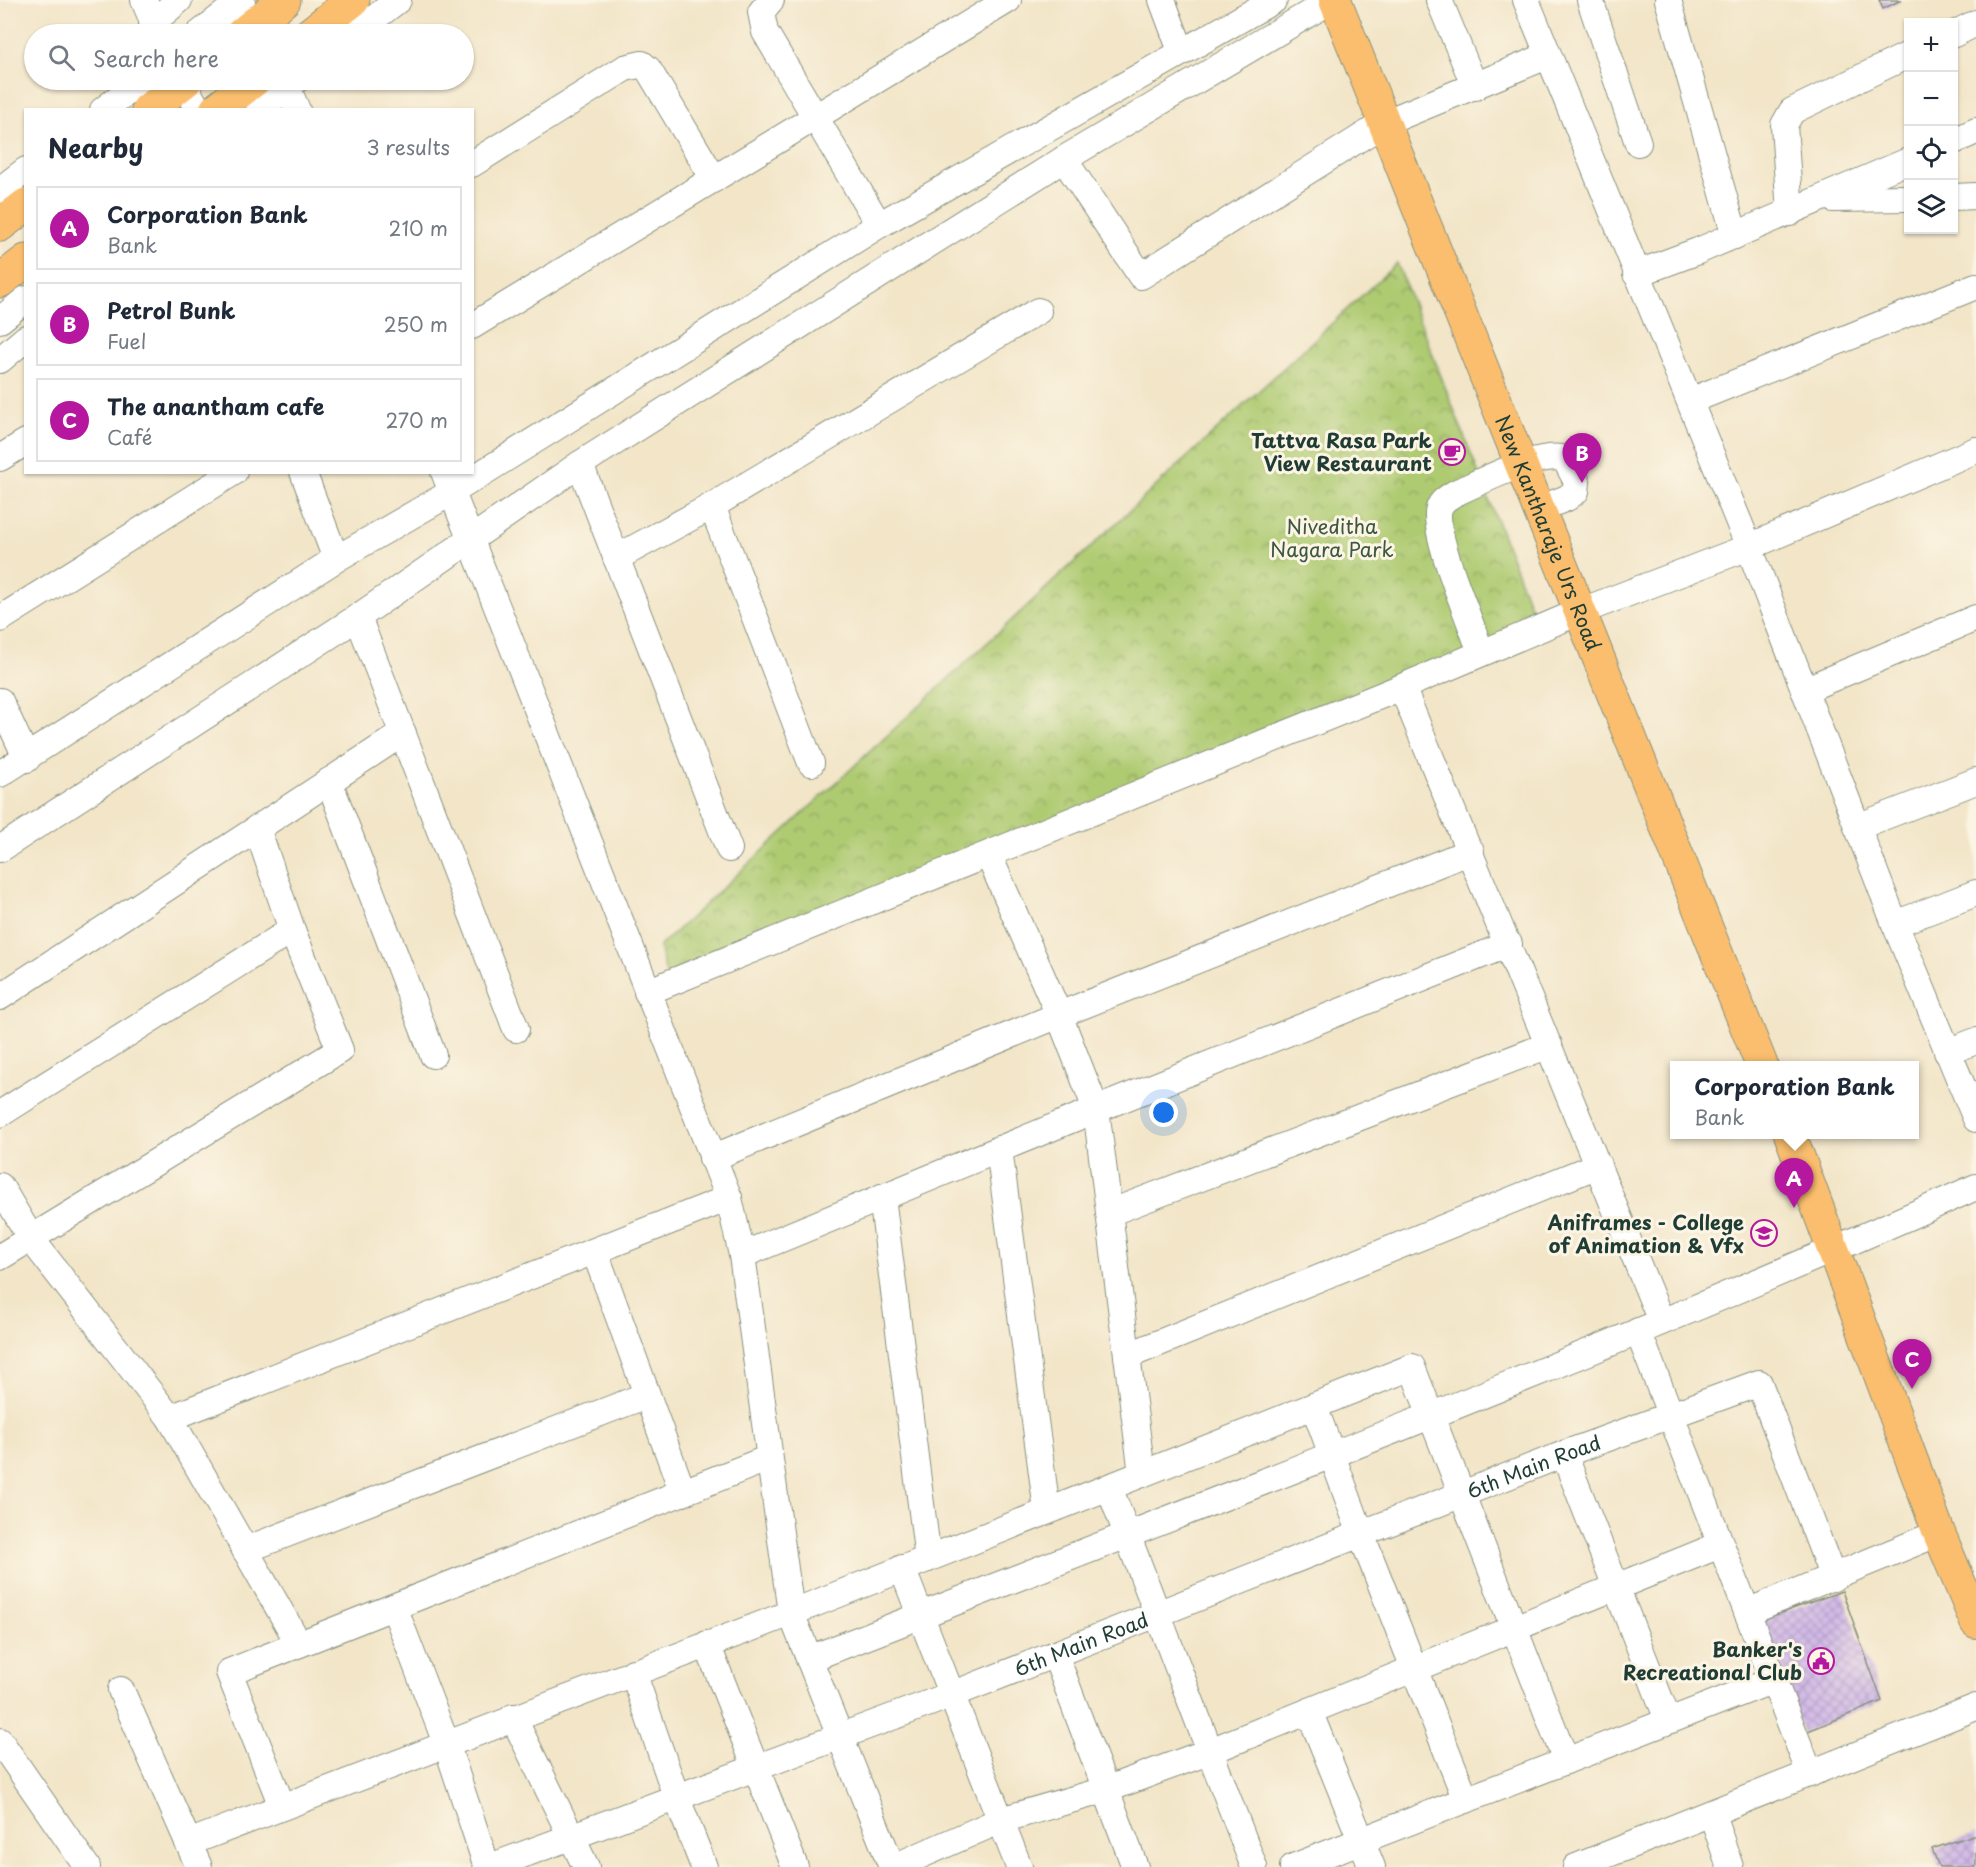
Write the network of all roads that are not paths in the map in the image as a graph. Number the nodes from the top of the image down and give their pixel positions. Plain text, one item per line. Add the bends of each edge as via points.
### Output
1 (180, 0) edge
2 (242, 0) edge
3 (285, 0) edge
4 (353, 0) edge
5 (398, 0) edge
6 (771, 0) edge
7 (1008, 0) edge
8 (1161, 0) edge
9 (1274, 0) edge
10 (1333, 0) edge
11 (1439, 0) edge
12 (1526, 0) edge
13 (1590, 0) edge
14 (1668, 0) edge
15 (151, 19) edge
16 (1976, 23) edge
17 (212, 24) edge
18 (255, 24) edge
19 (323, 24) edge
20 (367, 24) edge
21 (1958, 32) edge
22 (1181, 51) junction
23 (1547, 56) junction
24 (1904, 57) edge
25 (1475, 87) junction
26 (129, 90) edge
27 (183, 90) edge
28 (241, 90) edge
29 (293, 92) edge
30 (107, 108) edge
31 (152, 108) edge
32 (219, 108) edge
33 (263, 108) edge
34 (816, 117) junction
35 (1384, 123) junction
36 (1976, 131) edge
37 (1958, 139) edge
38 (1638, 143) dead end
39 (1065, 159) junction
40 (474, 163) edge
41 (1904, 163) edge
42 (24, 172) edge
43 (714, 179) junction
44 (0, 190) edge
45 (1958, 196) edge
46 (1976, 196) edge
47 (1904, 198) edge
48 (1821, 200) junction
49 (24, 207) edge
50 (1790, 213) junction
51 (0, 225) edge
52 (879, 225) junction
53 (1734, 236) junction
54 (24, 263) edge
55 (1636, 274) junction
56 (0, 281) edge
57 (1976, 286) edge
58 (24, 301) edge
59 (1038, 311) dead end
60 (0, 320) edge
61 (474, 325) edge
62 (24, 340) edge
63 (0, 360) edge
64 (1689, 401) junction
65 (24, 443) edge
66 (1976, 450) edge
67 (0, 458) edge
68 (580, 464) junction
69 (474, 466) edge
70 (1522, 466) junction
71 (231, 474) edge
72 (304, 474) edge
73 (461, 474) edge
74 (448, 482) edge
75 (712, 506) junction
76 (1539, 509) junction
77 (469, 540) junction
78 (1749, 547) junction
79 (616, 558) junction
80 (336, 559) junction
81 (1579, 612) junction
82 (358, 617) junction
83 (1976, 618) edge
84 (0, 619) edge
85 (1476, 639) dead end
86 (1402, 687) junction
87 (1803, 690) junction
88 (0, 701) edge
89 (403, 733) junction
90 (27, 759) junction
91 (811, 763) dead end
92 (0, 774) edge
93 (329, 781) junction
94 (1976, 781) edge
95 (1857, 827) junction
96 (256, 828) junction
97 (0, 849) edge
98 (729, 849) dead end
99 (1472, 851) junction
100 (989, 856) junction
101 (1976, 893) edge
102 (1895, 924) junction
103 (292, 930) junction
104 (1509, 944) junction
105 (647, 992) junction
106 (0, 997) edge
107 (1059, 1015) junction
108 (516, 1029) dead end
109 (1976, 1041) edge
110 (1549, 1045) junction
111 (1947, 1052) junction
112 (433, 1055) dead end
113 (1760, 1061) edge
114 (1096, 1109) junction
115 (0, 1114) edge
116 (1976, 1119) edge
117 (1792, 1139) edge
118 (999, 1149) junction
119 (712, 1158) junction
120 (1598, 1165) junction
121 (0, 1186) edge
122 (1976, 1187) edge
123 (882, 1197) junction
124 (729, 1198) junction
125 (1109, 1212) junction
126 (32, 1240) junction
127 (1835, 1250) junction
128 (594, 1252) junction
129 (742, 1255) junction
130 (0, 1257) edge
131 (1661, 1321) junction
132 (1638, 1331) junction
133 (1127, 1356) junction
134 (646, 1395) junction
135 (1314, 1406) junction
136 (1430, 1414) junction
137 (1669, 1416) junction
138 (170, 1418) junction
139 (1332, 1454) junction
140 (1564, 1454) junction
141 (769, 1458) junction
142 (1142, 1474) junction
143 (1109, 1487) junction
144 (682, 1493) junction
145 (1462, 1494) junction
146 (1047, 1511) junction
147 (1939, 1533) junction
148 (1361, 1534) junction
149 (1126, 1535) junction
150 (1720, 1545) junction
151 (245, 1550) junction
152 (928, 1559) junction
153 (902, 1568) junction
154 (1833, 1578) junction
155 (1616, 1587) junction
156 (394, 1607) junction
157 (1747, 1612) junction
158 (791, 1613) junction
159 (1156, 1614) junction
160 (920, 1615) junction
161 (1976, 1622) edge
162 (1515, 1627) junction
163 (299, 1644) junction
164 (707, 1644) junction
165 (1055, 1654) junction
166 (809, 1659) junction
167 (1413, 1669) junction
168 (633, 1672) junction
169 (1774, 1680) junction
170 (121, 1690) dead end
171 (951, 1695) junction
172 (1976, 1707) edge
173 (1309, 1711) junction
174 (513, 1717) junction
175 (1668, 1720) junction
176 (840, 1736) junction
177 (0, 1741) edge
178 (446, 1743) junction
179 (1208, 1752) junction
180 (1566, 1761) junction
181 (756, 1767) junction
182 (1810, 1774) junction
183 (1105, 1790) junction
184 (676, 1796) junction
185 (1466, 1800) junction
186 (282, 1806) junction
187 (1712, 1814) junction
188 (1001, 1820) junction
189 (571, 1836) junction
190 (1362, 1841) junction
191 (188, 1843) junction
192 (87, 1867) edge
193 (199, 1867) edge
194 (489, 1867) edge
195 (586, 1867) edge
196 (704, 1867) edge
197 (795, 1867) edge
198 (893, 1867) edge
199 (1018, 1867) edge
200 (1135, 1867) edge
201 (1254, 1867) edge
202 (1293, 1867) edge
203 (1372, 1867) edge
204 (1576, 1867) edge
205 (1730, 1867) edge

1 - 15 street
2 - 17 street
3 - 18 highway
4 - 19 highway
5 - 20 street
6 - 34 street via 761,12 765,32
7 - 34 street
8 - 22 street
9 - 22 street
10 - 35 main road, New Kantharaje Urs Road
10 - 39 street
11 - 25 street
12 - 23 street
13 - 38 street
14 - 53 street
16 - 21 street
22 - 52 street
23 - 25 street
23 - 55 street
24 - 50 street via 1792,111 1784,125
25 - 35 street
26 - 30 street
27 - 31 highway
28 - 32 highway
29 - 33 street
34 - 43 street
34 - 52 street
35 - 39 street via 1141,276
35 - 70 main road, New Kantharaje Urs Road
36 - 37 street
39 - 68 street
40 - 43 street via 625,68 642,64
41 - 48 street
42 - 44 street
43 - 61 street
45 - 46 street
47 - 48 street
48 - 50 street
49 - 51 highway
50 - 53 street
52 - 69 street
53 - 55 street
54 - 56 highway
55 - 64 street
57 - 64 street
58 - 60 street
59 - 75 street
62 - 63 street
64 - 78 street
65 - 67 street
66 - 78 street
68 - 77 street
68 - 79 street
70 - 76 main road, New Kantharaje Urs Road
70 - 76 street via 1555,455 1565,459 1578,482 1576,491 1567,498
70 - 85 street via 1455,493 1443,500 1438,512 1442,538
71 - 84 street
72 - 80 street
73 - 74 street
74 - 77 street
74 - 80 street
75 - 79 street
75 - 91 street
76 - 81 main road, New Kantharaje Urs Road
77 - 82 street
77 - 105 street
78 - 81 street
78 - 87 street
79 - 98 street
80 - 90 street
81 - 86 street
81 - 113 main road, New Kantharaje Urs Road
82 - 89 street
82 - 97 street
83 - 87 street
86 - 99 street
86 - 100 street
87 - 95 street
88 - 90 street
89 - 93 street
89 - 108 street
90 - 92 street
93 - 96 street
93 - 112 street
94 - 95 street
95 - 102 street
96 - 103 street
96 - 106 street
99 - 104 street
99 - 107 street
100 - 105 street
100 - 107 street
101 - 102 street
102 - 111 street
103 - 115 street
103 - 126 street via 340,1050
104 - 110 street
104 - 114 street
105 - 119 street
107 - 114 street
107 - 119 street
109 - 111 street
110 - 120 street
110 - 125 street
111 - 116 street
114 - 118 street
114 - 125 street
117 - 127 main road
118 - 123 street
118 - 146 street
119 - 124 street
120 - 131 street
120 - 133 street
121 - 126 street
122 - 127 street
123 - 129 street
123 - 152 street
124 - 128 street
124 - 129 street
125 - 133 street
126 - 130 street
126 - 138 street
127 - 131 street
127 - 147 main road
128 - 134 street
128 - 138 street
129 - 141 street
131 - 132 street
132 - 136 street
132 - 137 street
133 - 142 street
134 - 144 street
134 - 151 street
135 - 136 street via 1412,1367
135 - 139 street
135 - 142 street
136 - 139 street
136 - 145 street
137 - 140 street, 6th Main Road
137 - 150 street
137 - 154 street, 6th Main Road via 1759,1383
138 - 151 street
139 - 148 street
139 - 149 street
140 - 145 street, 6th Main Road
140 - 155 street
141 - 144 street
141 - 158 street
142 - 143 street
143 - 146 street
143 - 149 street
144 - 156 street
145 - 148 street, 6th Main Road
145 - 162 street
146 - 152 street
147 - 154 street
147 - 161 main road
148 - 159 street, 6th Main Road
148 - 167 street
149 - 159 street
149 - 160 street
150 - 155 street
150 - 157 street
151 - 163 street
152 - 153 street
153 - 158 street
153 - 160 street
154 - 157 street
155 - 162 street
155 - 175 street
156 - 163 street
156 - 178 street
157 - 169 street
158 - 164 street
158 - 166 street
159 - 165 street, 6th Main Road
159 - 179 street
160 - 166 street
160 - 171 street
162 - 167 street
162 - 180 street
163 - 186 street via 230,1672
164 - 168 street
164 - 181 street
165 - 171 street, 6th Main Road
165 - 183 street
166 - 176 street
167 - 173 street
167 - 185 street
168 - 174 street
168 - 184 street
169 - 175 street
169 - 182 street
170 - 191 street
171 - 176 street, 6th Main Road
171 - 188 street
172 - 182 street
173 - 179 street
173 - 190 street
174 - 178 street
174 - 189 street
175 - 180 street
176 - 181 street, 6th Main Road
176 - 198 street
177 - 192 street
178 - 186 street
178 - 194 street
179 - 183 street
179 - 201 street
180 - 185 street
181 - 184 street, 6th Main Road
181 - 197 street
182 - 187 street
183 - 188 street
183 - 200 street
184 - 189 street, 6th Main Road
184 - 196 street
185 - 190 street
186 - 191 street
187 - 204 street
187 - 205 street
188 - 198 street
188 - 199 street
189 - 194 street, 6th Main Road
189 - 195 street
190 - 202 street
190 - 203 street
191 - 193 street

